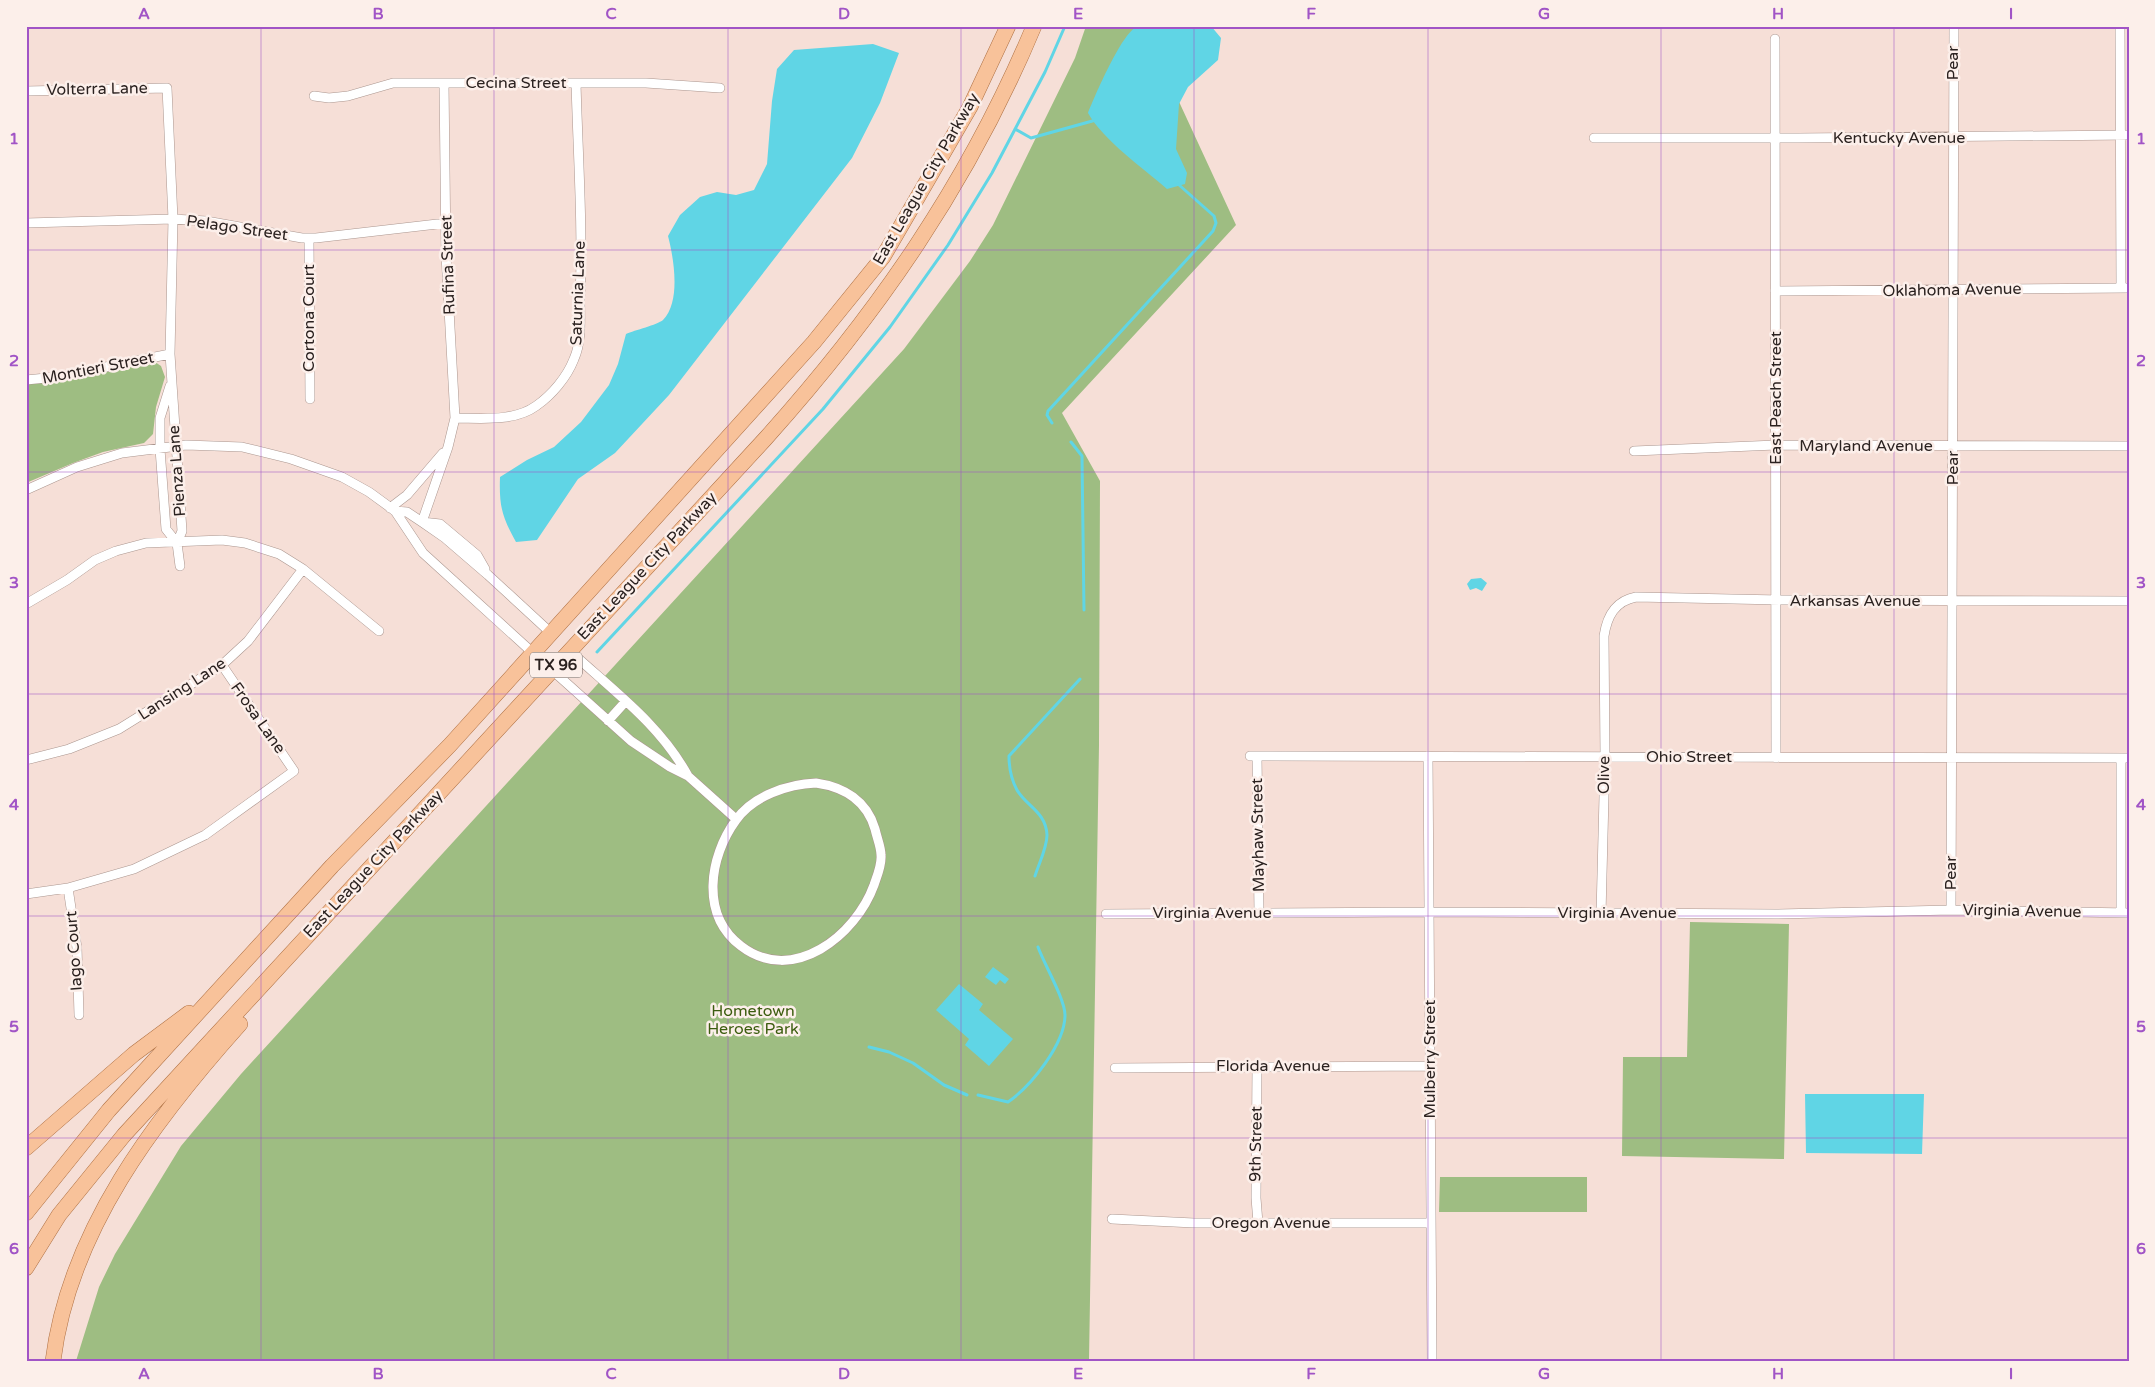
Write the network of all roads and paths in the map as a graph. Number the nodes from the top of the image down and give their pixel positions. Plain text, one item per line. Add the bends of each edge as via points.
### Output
1 (1008, 26) edge
2 (1034, 26) edge
3 (1954, 26) edge
4 (2120, 26) edge
5 (1775, 39) dead end
6 (444, 82) junction
7 (576, 83) junction
8 (167, 88) joint
9 (720, 88) dead end
10 (26, 91) edge
11 (314, 96) dead end
12 (2124, 135) edge
13 (1953, 137) junction
14 (1594, 138) dead end
15 (1774, 138) junction
16 (173, 219) junction
17 (26, 223) edge
18 (446, 223) junction
19 (309, 238) junction
20 (2125, 288) edge
21 (1953, 290) junction
22 (1775, 291) junction
23 (170, 354) junction
24 (26, 380) edge
25 (172, 382) junction
26 (310, 399) dead end
27 (455, 418) junction
28 (1776, 445) junction
29 (1953, 446) junction
30 (2129, 446) edge
31 (448, 447) junction
32 (176, 448) junction
33 (160, 449) junction
34 (1634, 451) dead end
35 (26, 490) edge
36 (392, 509) junction
37 (422, 522) junction
38 (176, 543) junction
39 (180, 566) dead end
40 (303, 569) junction
41 (1775, 600) junction
42 (1952, 601) junction
43 (2129, 601) edge
44 (26, 604) edge
45 (379, 631) dead end
46 (551, 633) junction
47 (1604, 636) joint
48 (569, 650) junction
49 (533, 653) junction
50 (222, 666) junction
51 (552, 670) junction
52 (626, 701) junction
53 (608, 721) junction
54 (1254, 756) joint
55 (1428, 756) junction
56 (1605, 757) junction
57 (1776, 758) junction
58 (1951, 758) junction
59 (2125, 758) edge
60 (26, 760) edge
61 (688, 776) junction
62 (736, 819) junction
63 (365, 872) junction
64 (68, 888) junction
65 (26, 894) edge
66 (1951, 910) junction
67 (1430, 912) junction
68 (1259, 913) junction
69 (2125, 913) edge
70 (1106, 914) dead end
71 (1601, 914) junction
72 (218, 991) junction
73 (78, 1015) dead end
74 (1257, 1066) junction
75 (1431, 1066) junction
76 (1115, 1068) dead end
77 (26, 1148) edge
78 (26, 1213) edge
79 (1112, 1219) dead end
80 (1258, 1222) junction
81 (1430, 1223) junction
82 (26, 1268) edge
83 (53, 1361) edge
84 (1432, 1361) edge

1 - 46 main road, East League City Parkway / TX 96 via 970,107 883,257 814,342
2 - 48 main road, East League City Parkway / TX 96 via 1002,98 950,193 914,252 853,336 772,431
3 - 13 street, Pear
4 - 12 street
5 - 15 street, East Peach Street
6 - 7 street, Cecina Street
6 - 11 street, Cecina Street via 393,83 348,96
6 - 18 street, Rufina Street
7 - 9 street, Cecina Street
7 - 27 street, Saturnia Lane via 581,279 575,358 550,395 535,407 502,418
8 - 10 street, Volterra Lane
8 - 16 street, Pienza Lane
12 - 13 street, Kentucky Avenue
12 - 20 street
13 - 15 street, Kentucky Avenue
13 - 21 street, Pear
14 - 15 street, Kentucky Avenue
15 - 22 street, East Peach Street
16 - 17 street, Pelago Street
16 - 19 street, Pelago Street via 206,221
16 - 23 street, Pienza Lane
18 - 19 street, Pelago Street
18 - 27 street, Rufina Street
19 - 26 street, Cortona Court
20 - 21 street, Oklahoma Avenue
21 - 22 street, Oklahoma Avenue
21 - 29 street, Pear
22 - 28 street, East Peach Street
23 - 24 street, Montieri Street
23 - 25 street, Pienza Lane
25 - 32 street, Pienza Lane
25 - 33 street, Pienza Lane via 160,418
27 - 31 street, Rufina Street
28 - 29 street, Maryland Avenue
28 - 34 street, Maryland Avenue
28 - 41 street, East Peach Street
29 - 30 street, Maryland Avenue
29 - 42 street, Pear
31 - 36 street, Rufina Street
31 - 37 street, Rufina Street
32 - 33 street
32 - 36 street via 186,445 242,447 291,459 342,477
32 - 38 street, Pienza Lane via 182,531
33 - 35 street via 122,453 78,466
33 - 38 street, Pienza Lane via 166,529
36 - 37 street via 407,512
36 - 49 street via 423,553
37 - 46 street via 445,538
38 - 39 street
38 - 40 street via 222,540 245,543 279,554
38 - 44 street via 146,543 116,551
40 - 45 street
40 - 50 street, Lansing Lane via 248,641
41 - 42 street, Arkansas Avenue
41 - 47 street, Arkansas Avenue via 1630,599 1611,612
41 - 57 street, East Peach Street
42 - 43 street, Arkansas Avenue
42 - 58 street, Pear
46 - 48 main road
46 - 49 main road, East League City Parkway / TX 96
47 - 56 street, Olive
48 - 51 main road, East League City Parkway / TX 96
48 - 52 street
49 - 51 main road
49 - 72 main road, East League City Parkway / TX 96
50 - 60 street, Lansing Lane via 119,729 68,749
50 - 64 street, Frosa Lane via 294,771 205,835 134,868
51 - 53 street
51 - 63 main road, East League City Parkway / TX 96
52 - 53 street
52 - 61 street via 662,735
53 - 61 street via 646,752
54 - 55 street, Ohio Street
54 - 68 street, Mayhaw Street
55 - 56 street, Ohio Street
55 - 67 street, Mulberry Street
56 - 57 street, Ohio Street
56 - 71 street, Olive
57 - 58 street, Ohio Street
58 - 59 street, Ohio Street
58 - 66 street, Pear
59 - 69 street
61 - 62 street
62 - 62 street via 720,850 712,883 718,920 733,940 752,953 781,961 815,952 848,928 867,901 879,872 881,856 873,823 853,796 826,785 797,784 769,794
63 - 82 main road, East League City Parkway / TX 96 via 124,1135 59,1215
63 - 83 main road via 323,932 190,1083 127,1171 83,1254 63,1313
64 - 65 street
64 - 73 street, Iago Court via 76,948
66 - 69 street, Virginia Avenue
66 - 71 street, Virginia Avenue
67 - 68 street, Virginia Avenue
67 - 71 street, Virginia Avenue
67 - 75 street, Mulberry Street
68 - 70 street, Virginia Avenue
72 - 77 main road via 134,1054
72 - 78 main road, East League City Parkway / TX 96 via 109,1110
74 - 75 street, Florida Avenue
74 - 76 street, Florida Avenue
74 - 80 street, 9th Street
75 - 81 street, Mulberry Street
79 - 80 street, Oregon Avenue
80 - 81 street, Oregon Avenue
81 - 84 street, Mulberry Street

